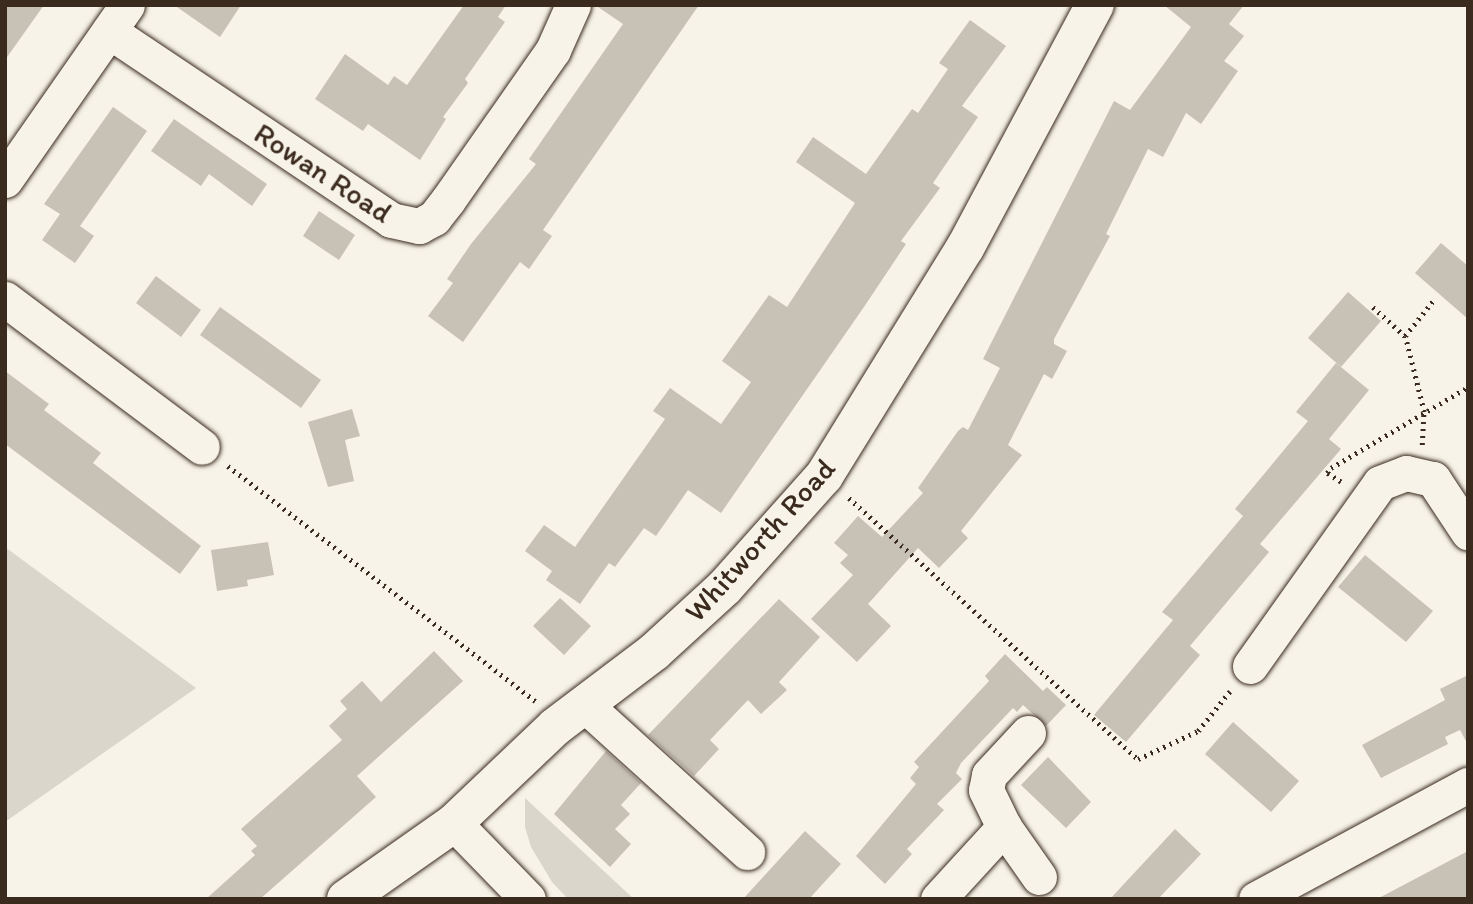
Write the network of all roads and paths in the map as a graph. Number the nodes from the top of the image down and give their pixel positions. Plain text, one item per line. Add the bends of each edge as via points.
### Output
1 (573, 5) edge
2 (1095, 5) edge
3 (118, 18) edge
4 (5, 180) edge
5 (5, 299) edge
6 (1433, 301) dead end
7 (1373, 307) dead end
8 (1405, 336) junction
9 (1468, 387) edge
10 (1424, 412) junction
11 (202, 447) joint
12 (1420, 472) junction
13 (824, 476) junction
14 (1468, 532) edge
15 (1250, 666) joint
16 (570, 716) junction
17 (1028, 733) dead end
18 (1468, 785) edge
19 (454, 822) junction
20 (1004, 827) junction
21 (747, 852) dead end
22 (1039, 877) dead end
23 (346, 899) edge
24 (528, 899) edge
25 (938, 899) edge
26 (1256, 899) edge

1 - 3 street, Rowan Road via 553,50 448,200 434,218 419,226 391,220
2 - 13 main road, Whitworth Road via 965,248
3 - 4 street
5 - 11 street
6 - 8 path
7 - 8 path
8 - 10 path
9 - 10 path
10 - 12 path
11 - 16 path via 527,692
12 - 14 street via 1445,494
12 - 15 street via 1391,476 1371,492
13 - 15 path via 1138,758 1198,731
13 - 16 main road, Whitworth Road via 725,587 654,652
16 - 19 main road, Whitworth Road
16 - 21 street
17 - 20 street via 989,775 988,801
18 - 26 street
19 - 23 main road, Whitworth Road
19 - 24 street
20 - 22 street
20 - 25 street

